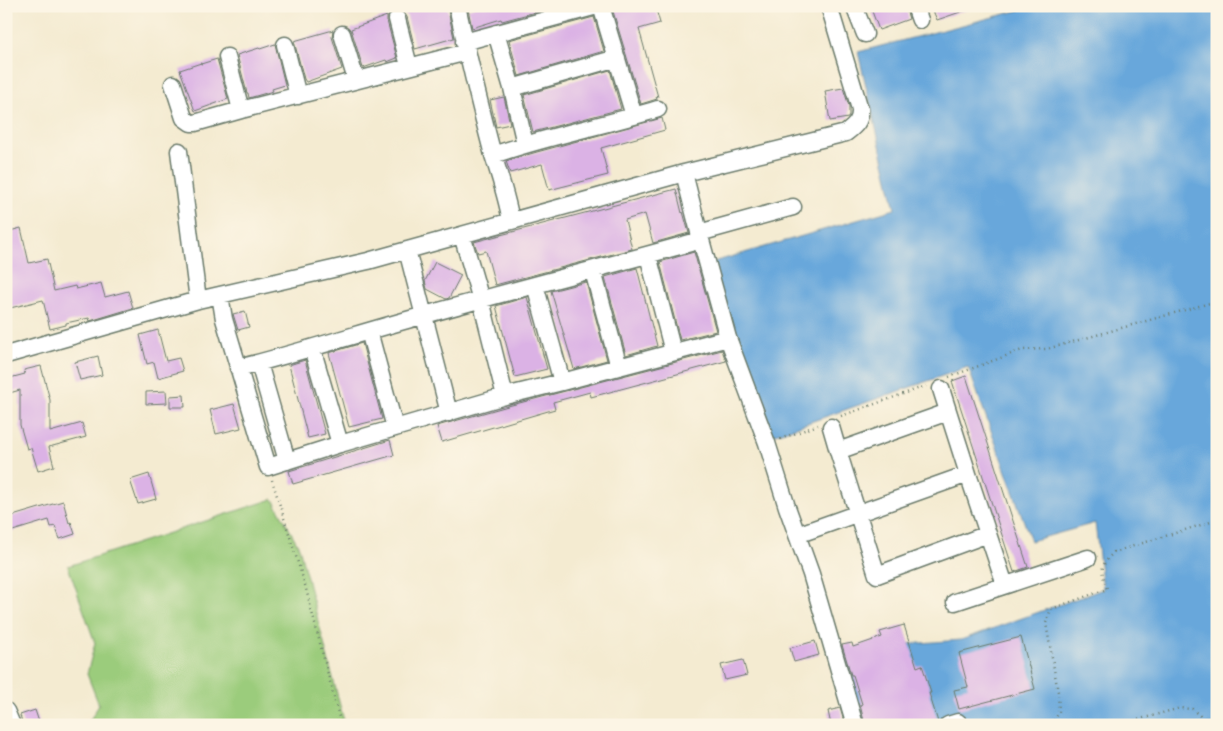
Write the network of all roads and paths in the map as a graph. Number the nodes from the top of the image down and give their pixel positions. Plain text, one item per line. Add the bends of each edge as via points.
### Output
1 (457, 6) edge
2 (597, 6) edge
3 (601, 6) edge
4 (829, 6) edge
5 (854, 6) edge
6 (397, 19) dead end
7 (496, 33) junction
8 (342, 34) dead end
9 (865, 34) dead end
10 (285, 44) dead end
11 (466, 47) junction
12 (227, 57) dead end
13 (617, 58) junction
14 (409, 66) junction
15 (356, 80) junction
16 (173, 84) dead end
17 (512, 88) junction
18 (298, 96) junction
19 (658, 109) dead end
20 (241, 110) junction
21 (634, 116) junction
22 (525, 144) junction
23 (179, 150) dead end
24 (493, 155) junction
25 (684, 173) junction
26 (792, 208) dead end
27 (511, 221) junction
28 (462, 236) junction
29 (700, 237) junction
30 (406, 250) junction
31 (648, 255) junction
32 (593, 270) junction
33 (535, 285) junction
34 (220, 295) junction
35 (198, 300) junction
36 (481, 300) junction
37 (1217, 301) edge
38 (423, 315) junction
39 (368, 331) junction
40 (728, 338) junction
41 (312, 348) junction
42 (674, 352) junction
43 (6, 355) edge
44 (259, 363) junction
45 (618, 366) junction
46 (238, 368) junction
47 (562, 382) junction
48 (939, 384) junction
49 (505, 396) junction
50 (948, 412) junction
51 (449, 413) junction
52 (830, 423) junction
53 (394, 428) junction
54 (767, 443) junction
55 (340, 444) junction
56 (838, 451) junction
57 (287, 460) junction
58 (268, 467) junction
59 (968, 474) junction
60 (858, 513) junction
61 (1217, 520) edge
62 (988, 534) junction
63 (797, 535) junction
64 (1088, 558) dead end
65 (1006, 585) junction
66 (955, 602) dead end
67 (6, 711) edge
68 (12, 725) edge
69 (340, 725) edge
70 (855, 725) edge
71 (1052, 725) edge
72 (1119, 725) edge
73 (1203, 725) edge

1 - 11 street
2 - 7 street
3 - 13 street
4 - 25 street via 860,109 857,123 846,133
5 - 9 street
6 - 14 street
7 - 11 street
7 - 17 street
8 - 15 street
10 - 18 street
11 - 14 street
11 - 24 street
12 - 20 street
13 - 17 street
13 - 21 street
14 - 15 street
15 - 18 street
16 - 20 street via 184,118 191,123
17 - 22 street
18 - 20 street
19 - 21 street
21 - 22 street
22 - 24 street
23 - 35 street
24 - 27 street
25 - 27 street
25 - 29 street
26 - 29 street
27 - 28 street
28 - 30 street
28 - 36 street
29 - 31 street
29 - 40 street
30 - 34 street
30 - 38 street
31 - 32 street
31 - 42 street
32 - 33 street
32 - 45 street
33 - 36 street
33 - 47 street
34 - 35 street
34 - 46 street
35 - 43 street
36 - 38 street
36 - 49 street
37 - 48 path via 1047,349 1022,350
38 - 39 street
38 - 51 street
39 - 41 street
39 - 53 street
40 - 42 street
40 - 54 street
41 - 44 street
41 - 55 street
42 - 45 street
44 - 46 street
44 - 57 street
45 - 47 street
46 - 58 street
47 - 49 street
48 - 50 street
48 - 52 path
49 - 51 street
50 - 56 street
50 - 59 street
51 - 53 street
52 - 54 path
52 - 56 street
53 - 55 street
54 - 63 street
55 - 57 street
56 - 60 street
57 - 58 street
58 - 69 path via 305,585
59 - 60 street
59 - 62 street
60 - 62 street via 877,575
60 - 63 street
61 - 71 path via 1114,552 1104,561 1102,568 1107,589 1051,609 1046,623 1060,712
62 - 65 street
63 - 70 street
64 - 65 street
65 - 66 street
67 - 68 street
72 - 73 path via 1180,708 1192,709 1200,716

